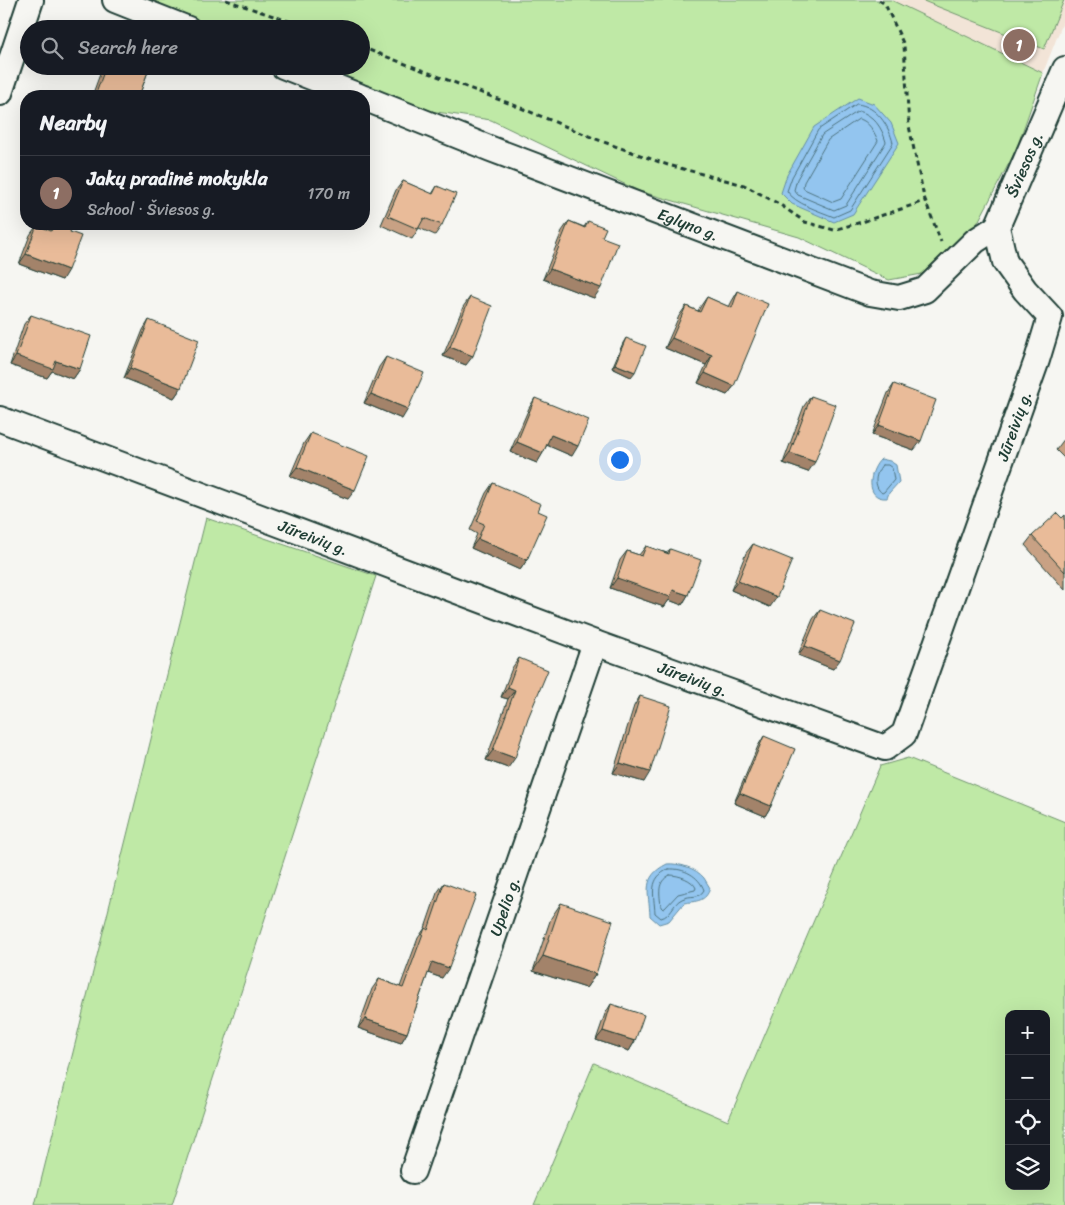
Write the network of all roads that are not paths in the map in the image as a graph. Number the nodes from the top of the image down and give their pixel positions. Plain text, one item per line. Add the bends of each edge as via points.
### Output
1 (31, 0) edge
2 (115, 0) edge
3 (24, 20) edge
4 (165, 20) edge
5 (20, 33) edge
6 (1065, 69) edge
7 (306, 75) edge
8 (344, 90) edge
9 (0, 93) edge
10 (370, 100) edge
11 (997, 227) junction
12 (1057, 322) edge
13 (0, 419) edge
14 (594, 643) junction
15 (414, 1171) dead end

1 - 3 street
2 - 4 street
5 - 9 street
6 - 11 street, Šviesos g.
7 - 8 street
10 - 11 street, Eglyno g. via 870,293 899,298 925,290 975,241
11 - 12 street, Jūreivių g. via 1005,262 1025,290
12 - 14 street, Jūreivių g. via 1037,360 904,734 884,748
13 - 14 street, Jūreivių g.
14 - 15 street, Upelio g.

